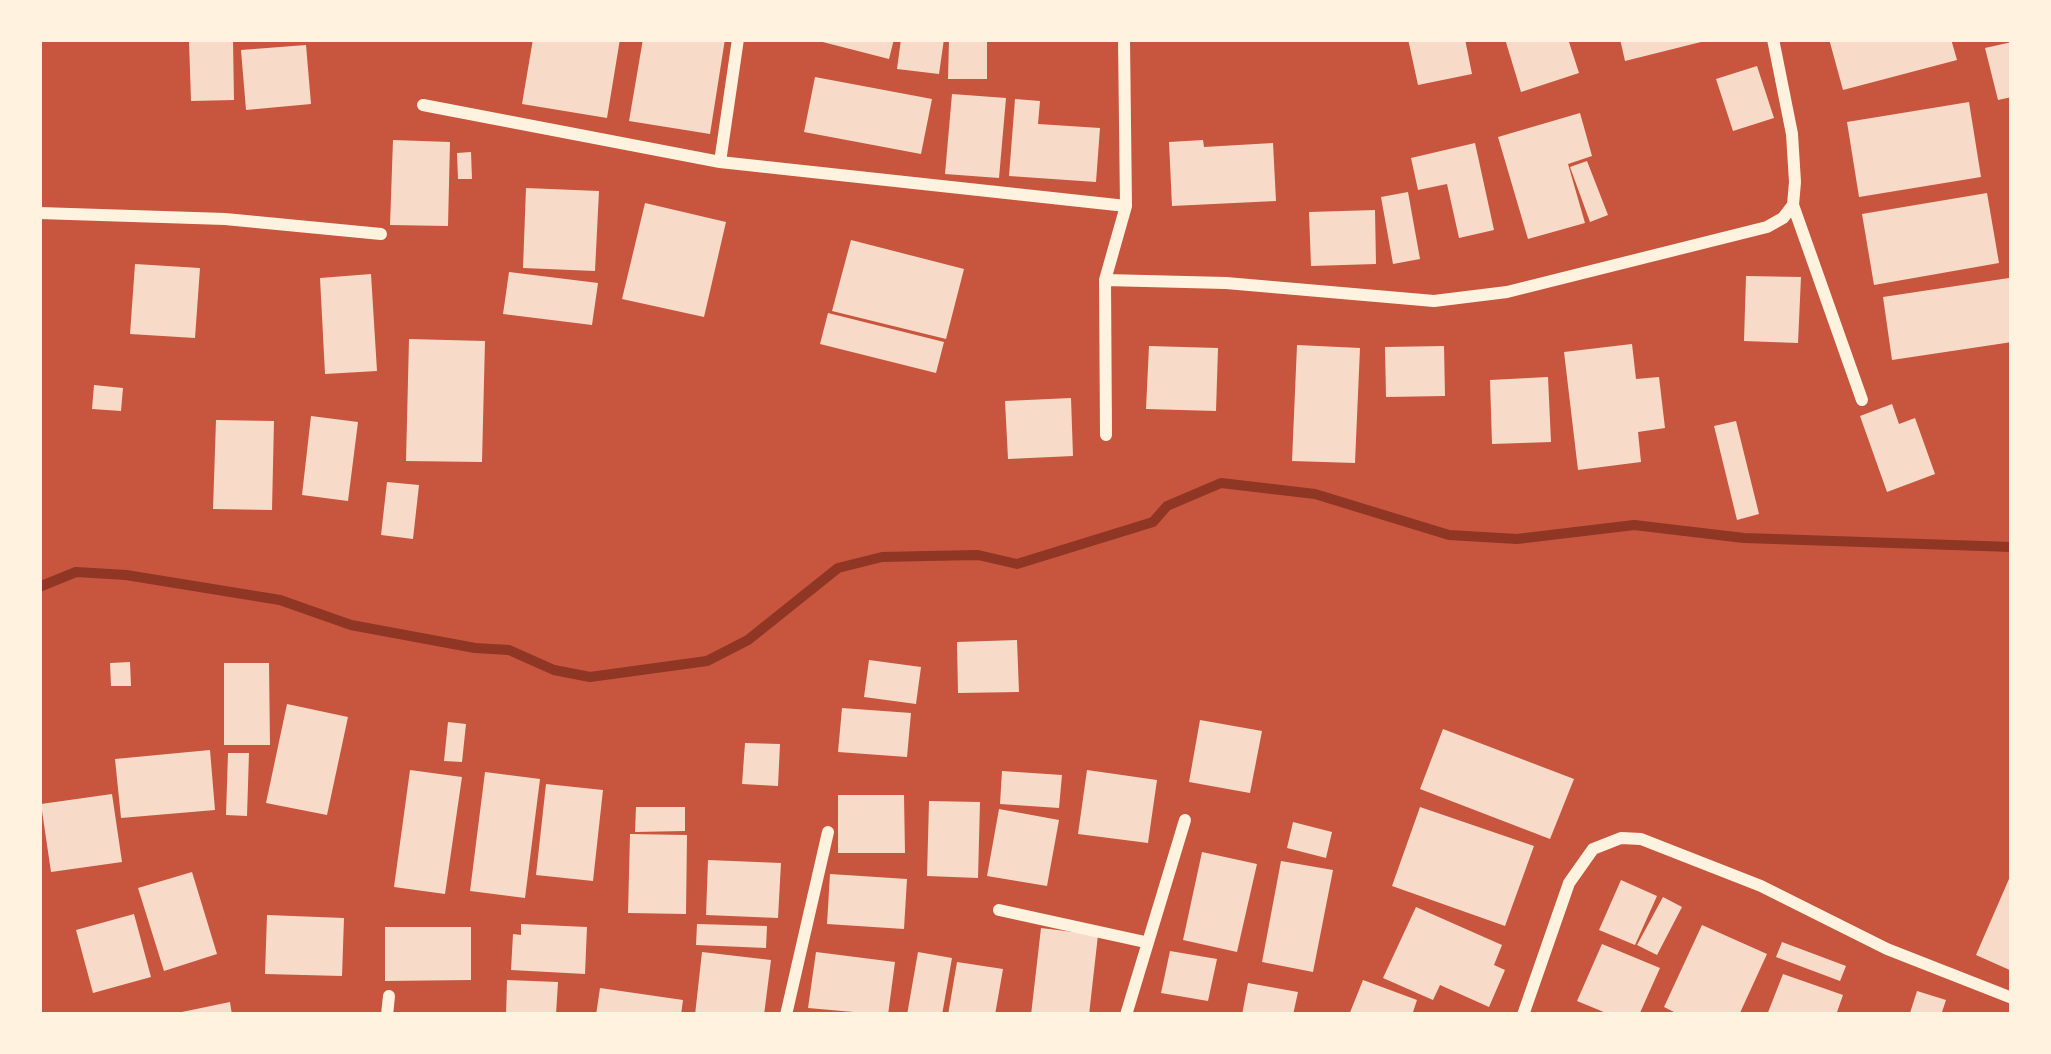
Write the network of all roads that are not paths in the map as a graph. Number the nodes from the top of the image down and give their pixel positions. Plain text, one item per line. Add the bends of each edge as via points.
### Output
1 (737, 39) edge
2 (1124, 39) edge
3 (1773, 39) edge
4 (423, 105) dead end
5 (720, 162) junction
6 (1793, 205) junction
7 (1126, 206) junction
8 (39, 213) edge
9 (381, 233) dead end
10 (1105, 280) junction
11 (1862, 400) dead end
12 (1106, 435) dead end
13 (1185, 820) dead end
14 (828, 832) dead end
15 (999, 910) dead end
16 (1145, 942) junction
17 (388, 996) dead end
18 (2012, 998) edge
19 (387, 1015) edge
20 (786, 1015) edge
21 (1126, 1015) edge
22 (1523, 1015) edge

1 - 5 street
2 - 7 street
3 - 6 street via 1792,134
4 - 5 street
5 - 7 street
6 - 10 street via 1767,227 1507,292 1434,301
6 - 11 street
7 - 10 street
8 - 9 street
10 - 12 street
13 - 16 street
14 - 20 street
15 - 16 street
16 - 21 street
17 - 19 street
18 - 22 street via 1887,949 1761,886 1621,838 1593,849 1569,883

